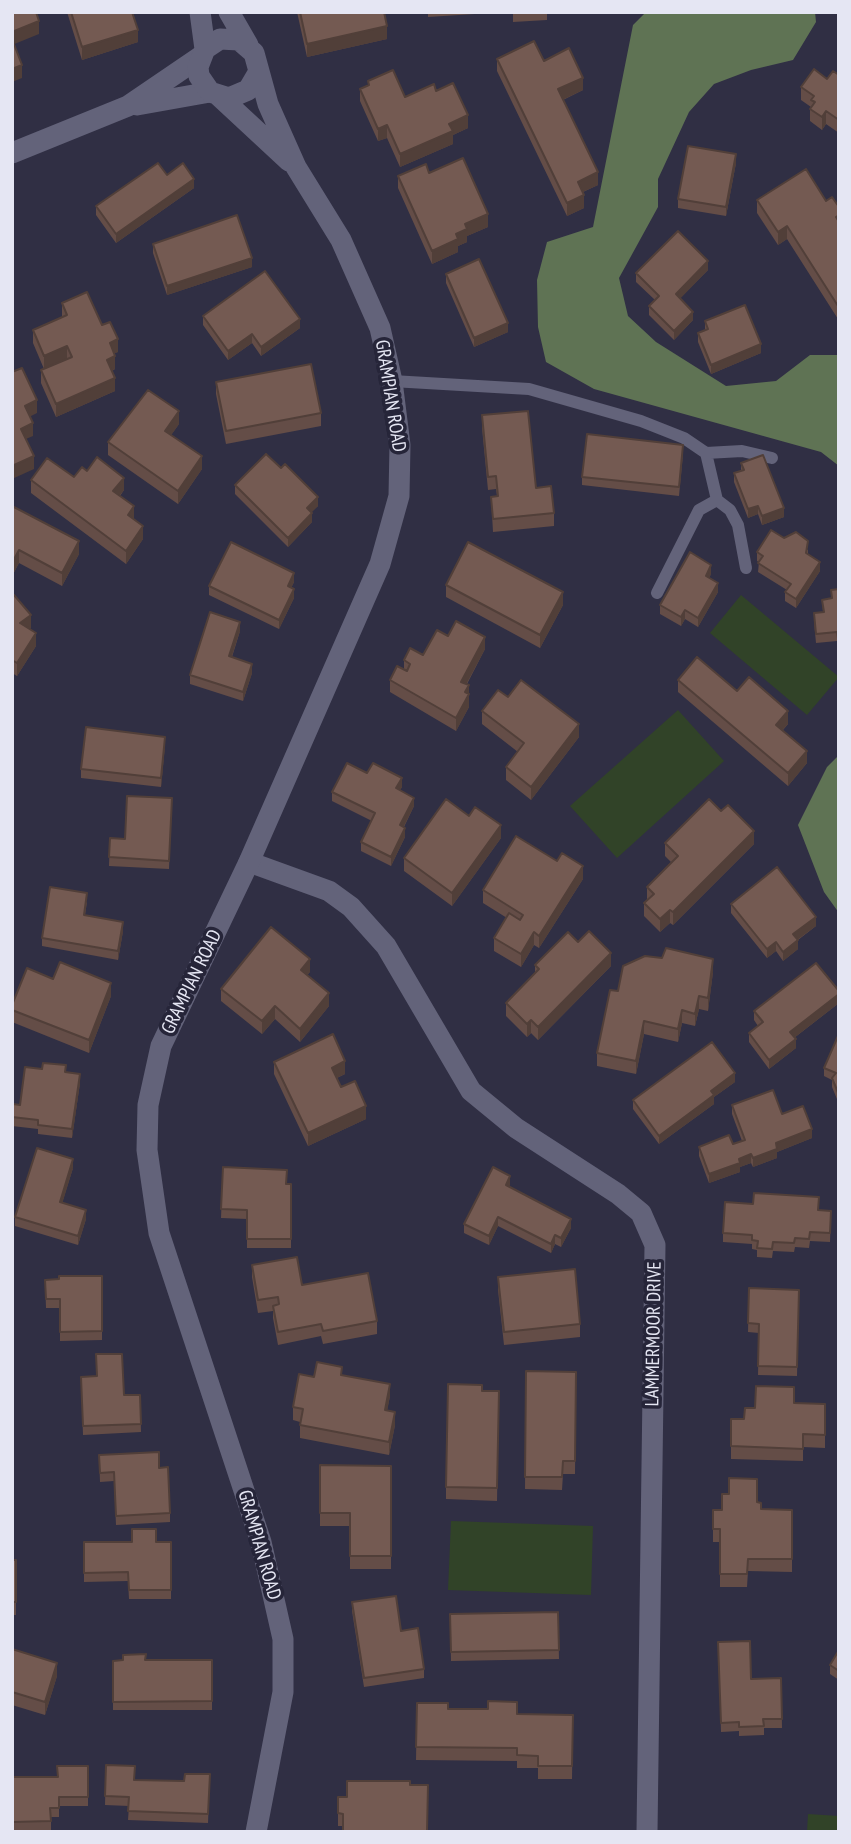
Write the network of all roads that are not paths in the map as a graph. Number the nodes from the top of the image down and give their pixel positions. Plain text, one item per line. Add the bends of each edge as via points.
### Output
1 (200, 12) edge
2 (229, 12) edge
3 (248, 45) junction
4 (202, 53) junction
5 (258, 73) junction
6 (215, 94) junction
7 (128, 106) junction
8 (12, 153) edge
9 (296, 167) junction
10 (392, 381) junction
11 (706, 453) junction
12 (772, 458) dead end
13 (717, 500) junction
14 (746, 568) dead end
15 (657, 593) dead end
16 (249, 862) junction
17 (256, 1832) edge
18 (646, 1832) edge

1 - 4 street
2 - 3 street
3 - 4 street via 220,39
3 - 5 street
4 - 6 street via 200,76
4 - 7 street
5 - 6 street via 248,90 229,98
5 - 9 street, GRAMPIAN ROAD
6 - 7 street
6 - 9 street, GRAMPIAN ROAD
7 - 8 street
9 - 10 street, GRAMPIAN ROAD via 362,283 380,328
10 - 11 lane via 528,389 641,421 684,438
10 - 16 street, GRAMPIAN ROAD via 400,445 399,496 380,565
11 - 12 lane via 742,451
11 - 13 lane
13 - 14 lane via 730,510 738,525
13 - 15 lane via 699,510
16 - 17 street, GRAMPIAN ROAD via 161,1046 148,1105 147,1150 159,1233 261,1542 283,1639 283,1692
16 - 18 street, LAMMERMOOR DRIVE via 329,891 351,907 386,946 471,1091 516,1128 641,1213 655,1245

